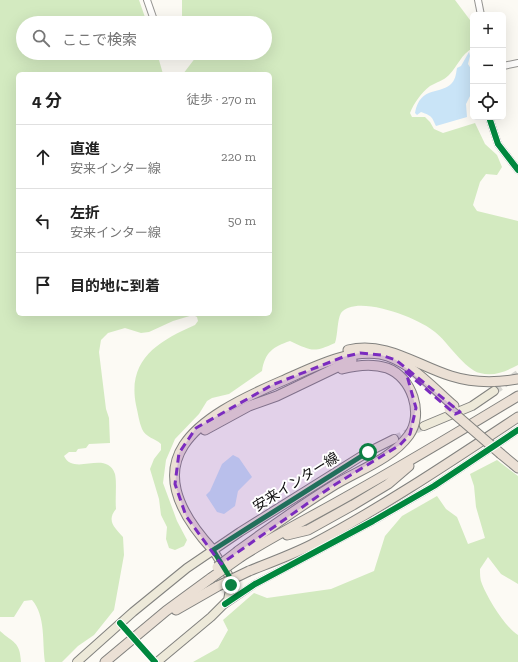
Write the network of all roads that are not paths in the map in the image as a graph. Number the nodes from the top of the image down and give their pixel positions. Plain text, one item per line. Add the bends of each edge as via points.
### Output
1 (147, 0) edge
2 (478, 0) edge
3 (480, 12) edge
4 (153, 16) edge
5 (518, 63) edge
6 (506, 65) edge
7 (490, 120) edge
8 (518, 170) edge
9 (296, 374) junction
10 (518, 379) edge
11 (304, 383) junction
12 (494, 392) tunnel mouth
13 (518, 396) edge
14 (451, 407) junction
15 (518, 417) edge
16 (424, 426) tunnel mouth
17 (518, 430) edge
18 (394, 439) tunnel mouth
19 (503, 452) junction
20 (413, 459) junction
21 (518, 461) edge
22 (518, 468) edge
23 (285, 533) junction
24 (213, 550) junction
25 (241, 555) junction
26 (212, 580) junction
27 (225, 604) junction
28 (155, 661) edge
29 (77, 662) edge
30 (105, 662) edge
31 (110, 662) edge

1 - 4 street
2 - 3 street
5 - 6 street
7 - 8 street via 498,144
9 - 10 highway via 341,351 361,347 398,353 470,381
9 - 14 highway via 343,357 360,353 381,354 410,369
9 - 24 highway via 245,398 196,428 179,453 175,469 178,499 186,516
11 - 14 highway via 349,360 380,360 394,364
11 - 24 highway via 212,425 192,441 184,455 179,484 183,498 208,536
11 - 25 highway via 334,370 351,366 364,364 389,369 405,382 412,393 416,408 410,434 385,456 331,487
12 - 16 main road via 472,406
13 - 20 highway
14 - 19 highway
15 - 26 highway, bridge via 403,492 309,546 249,571
17 - 27 street via 434,486 254,584
18 - 24 main road, 安来インター線 via 368,452
19 - 21 highway
19 - 22 highway
20 - 23 highway via 382,472 297,520
20 - 23 highway via 388,484 353,505 308,530
23 - 25 highway
24 - 27 main road via 229,576 230,596
24 - 29 main road, 安来インター線 via 187,568
25 - 26 highway, bridge
26 - 30 highway via 142,630
26 - 31 highway
27 - 28 main road

